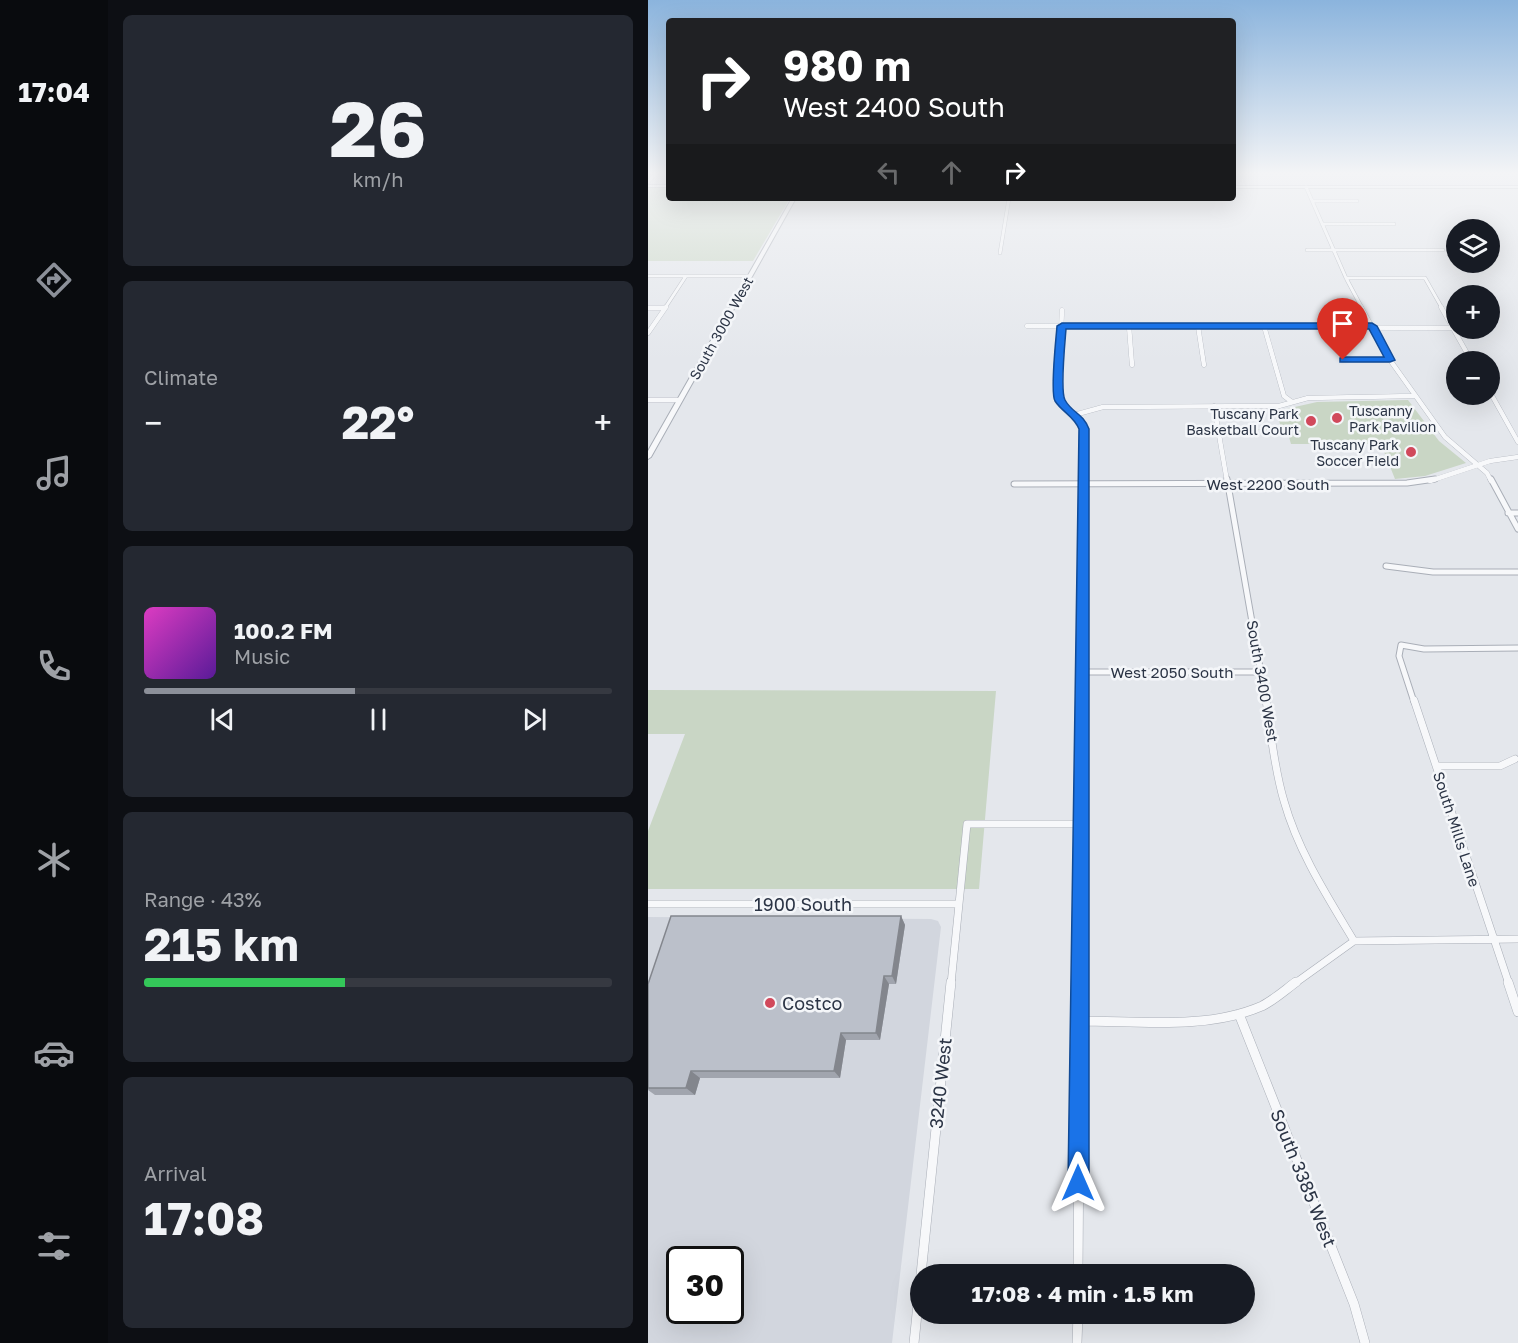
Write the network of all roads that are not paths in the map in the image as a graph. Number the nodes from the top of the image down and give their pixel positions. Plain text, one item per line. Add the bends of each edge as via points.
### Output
1 (773, 235) edge
2 (1003, 235) edge
3 (1327, 235) edge
4 (1307, 250) dead end
5 (1333, 250) junction
6 (1443, 250) dead end
7 (1000, 253) dead end
8 (648, 276) edge
9 (686, 276) junction
10 (750, 276) junction
11 (1346, 278) junction
12 (648, 308) edge
13 (665, 308) junction
14 (1062, 310) dead end
15 (1446, 313) edge
16 (1027, 326) dead end
17 (1062, 326) junction
18 (1130, 326) junction
19 (1198, 326) junction
20 (1264, 326) junction
21 (1372, 326) junction
22 (1446, 328) edge
23 (648, 333) edge
24 (1343, 360) dead end
25 (1390, 360) junction
26 (1132, 365) dead end
27 (1204, 365) dead end
28 (1414, 396) junction
29 (648, 400) edge
30 (680, 400) junction
31 (1292, 402) junction
32 (1497, 405) edge
33 (1214, 406) junction
34 (1074, 415) junction
35 (1518, 442) edge
36 (648, 457) edge
37 (1518, 457) edge
38 (1479, 465) junction
39 (1014, 484) dead end
40 (1084, 484) junction
41 (1228, 484) junction
42 (1509, 513) junction
43 (1518, 513) edge
44 (1518, 529) edge
45 (1386, 566) dead end
46 (1518, 572) edge
47 (1518, 648) edge
48 (1082, 672) junction
49 (1261, 672) junction
50 (1515, 759) dead end
51 (1436, 766) junction
52 (1081, 824) junction
53 (648, 904) edge
54 (959, 904) junction
55 (1518, 939) edge
56 (1494, 940) junction
57 (1354, 941) junction
58 (1518, 1012) edge
59 (1239, 1014) junction
60 (1080, 1021) junction
61 (1078, 1264) edge
62 (1078, 1324) edge
63 (914, 1343) edge
64 (1077, 1343) edge
65 (1365, 1343) edge

1 - 10 street, South 3000 West
2 - 7 street
3 - 5 street
4 - 5 street
5 - 6 street
5 - 11 street
8 - 9 street
9 - 10 street
9 - 13 street
10 - 30 street, South 3000 West
11 - 15 street via 1425,278
11 - 21 street
12 - 13 street
13 - 23 street
14 - 17 street
16 - 17 street
17 - 18 street
17 - 34 street via 1058,398
18 - 19 street
18 - 26 street
19 - 20 street
19 - 27 street
20 - 21 street
20 - 31 street via 1284,396
21 - 22 street
21 - 25 street
24 - 25 street
25 - 28 street
28 - 31 street via 1308,398
28 - 38 street via 1445,437
29 - 30 street
30 - 36 street, South 3000 West
31 - 33 street via 1279,406
32 - 35 street
33 - 34 street via 1103,407
33 - 41 street, South 3400 West
34 - 40 street via 1084,429
37 - 38 street, West 2200 South
38 - 41 street, West 2200 South via 1430,481 1407,483
38 - 42 street
39 - 40 street, West 2200 South
40 - 41 street, West 2200 South
40 - 48 street
41 - 49 street, South 3400 West
42 - 43 street
42 - 44 street
45 - 46 street via 1433,572
47 - 51 street, South Mills Lane via 1424,649 1401,645 1399,656
48 - 49 street, West 2050 South
48 - 52 street
49 - 57 street, South 3400 West via 1283,799 1293,830 1305,859
50 - 51 street via 1500,765
51 - 56 street, South Mills Lane
52 - 54 street, 3240 West via 967,824
52 - 60 street
53 - 54 street, 1900 South
54 - 63 street, 3240 West
55 - 56 street
56 - 57 street
56 - 58 street, South Mills Lane
57 - 59 street via 1264,1005
59 - 60 street via 1204,1022
59 - 65 street, South 3385 West via 1354,1304
60 - 61 street
62 - 64 street

